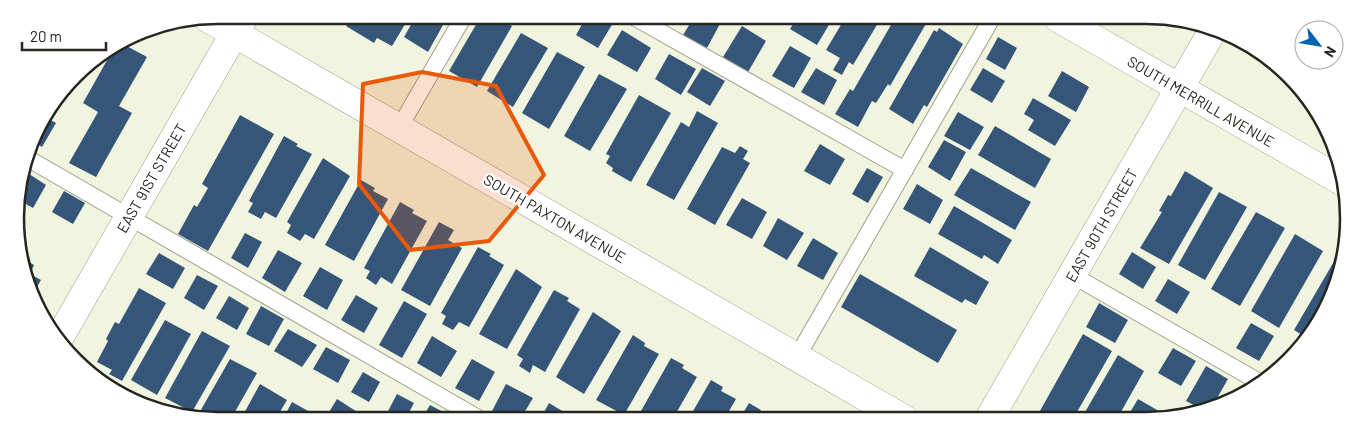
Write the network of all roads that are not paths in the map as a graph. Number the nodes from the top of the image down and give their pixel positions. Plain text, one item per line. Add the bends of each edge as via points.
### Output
1 (459, 24) edge
2 (646, 24) edge
3 (989, 24) edge
4 (1068, 24) edge
5 (240, 25) edge
6 (1210, 35) edge
7 (1179, 88) junction
8 (399, 128) junction
9 (32, 161) edge
10 (905, 170) junction
11 (1337, 179) edge
12 (129, 217) junction
13 (1072, 275) junction
14 (62, 333) edge
15 (797, 357) junction
16 (1255, 379) edge
17 (468, 412) edge
18 (892, 412) edge
19 (993, 412) edge

1 - 8 lane
2 - 10 lane
3 - 10 lane
4 - 7 street, SOUTH MERRILL AVENUE
5 - 8 street, SOUTH PAXTON AVENUE
5 - 12 street, EAST 91ST STREET
6 - 7 street, EAST 90TH STREET
7 - 11 street, SOUTH MERRILL AVENUE
7 - 13 street, EAST 90TH STREET
8 - 15 street, SOUTH PAXTON AVENUE
9 - 12 lane
10 - 15 lane
12 - 14 street, EAST 91ST STREET
12 - 17 lane
13 - 16 lane
13 - 19 street, EAST 90TH STREET
15 - 18 street, SOUTH PAXTON AVENUE

